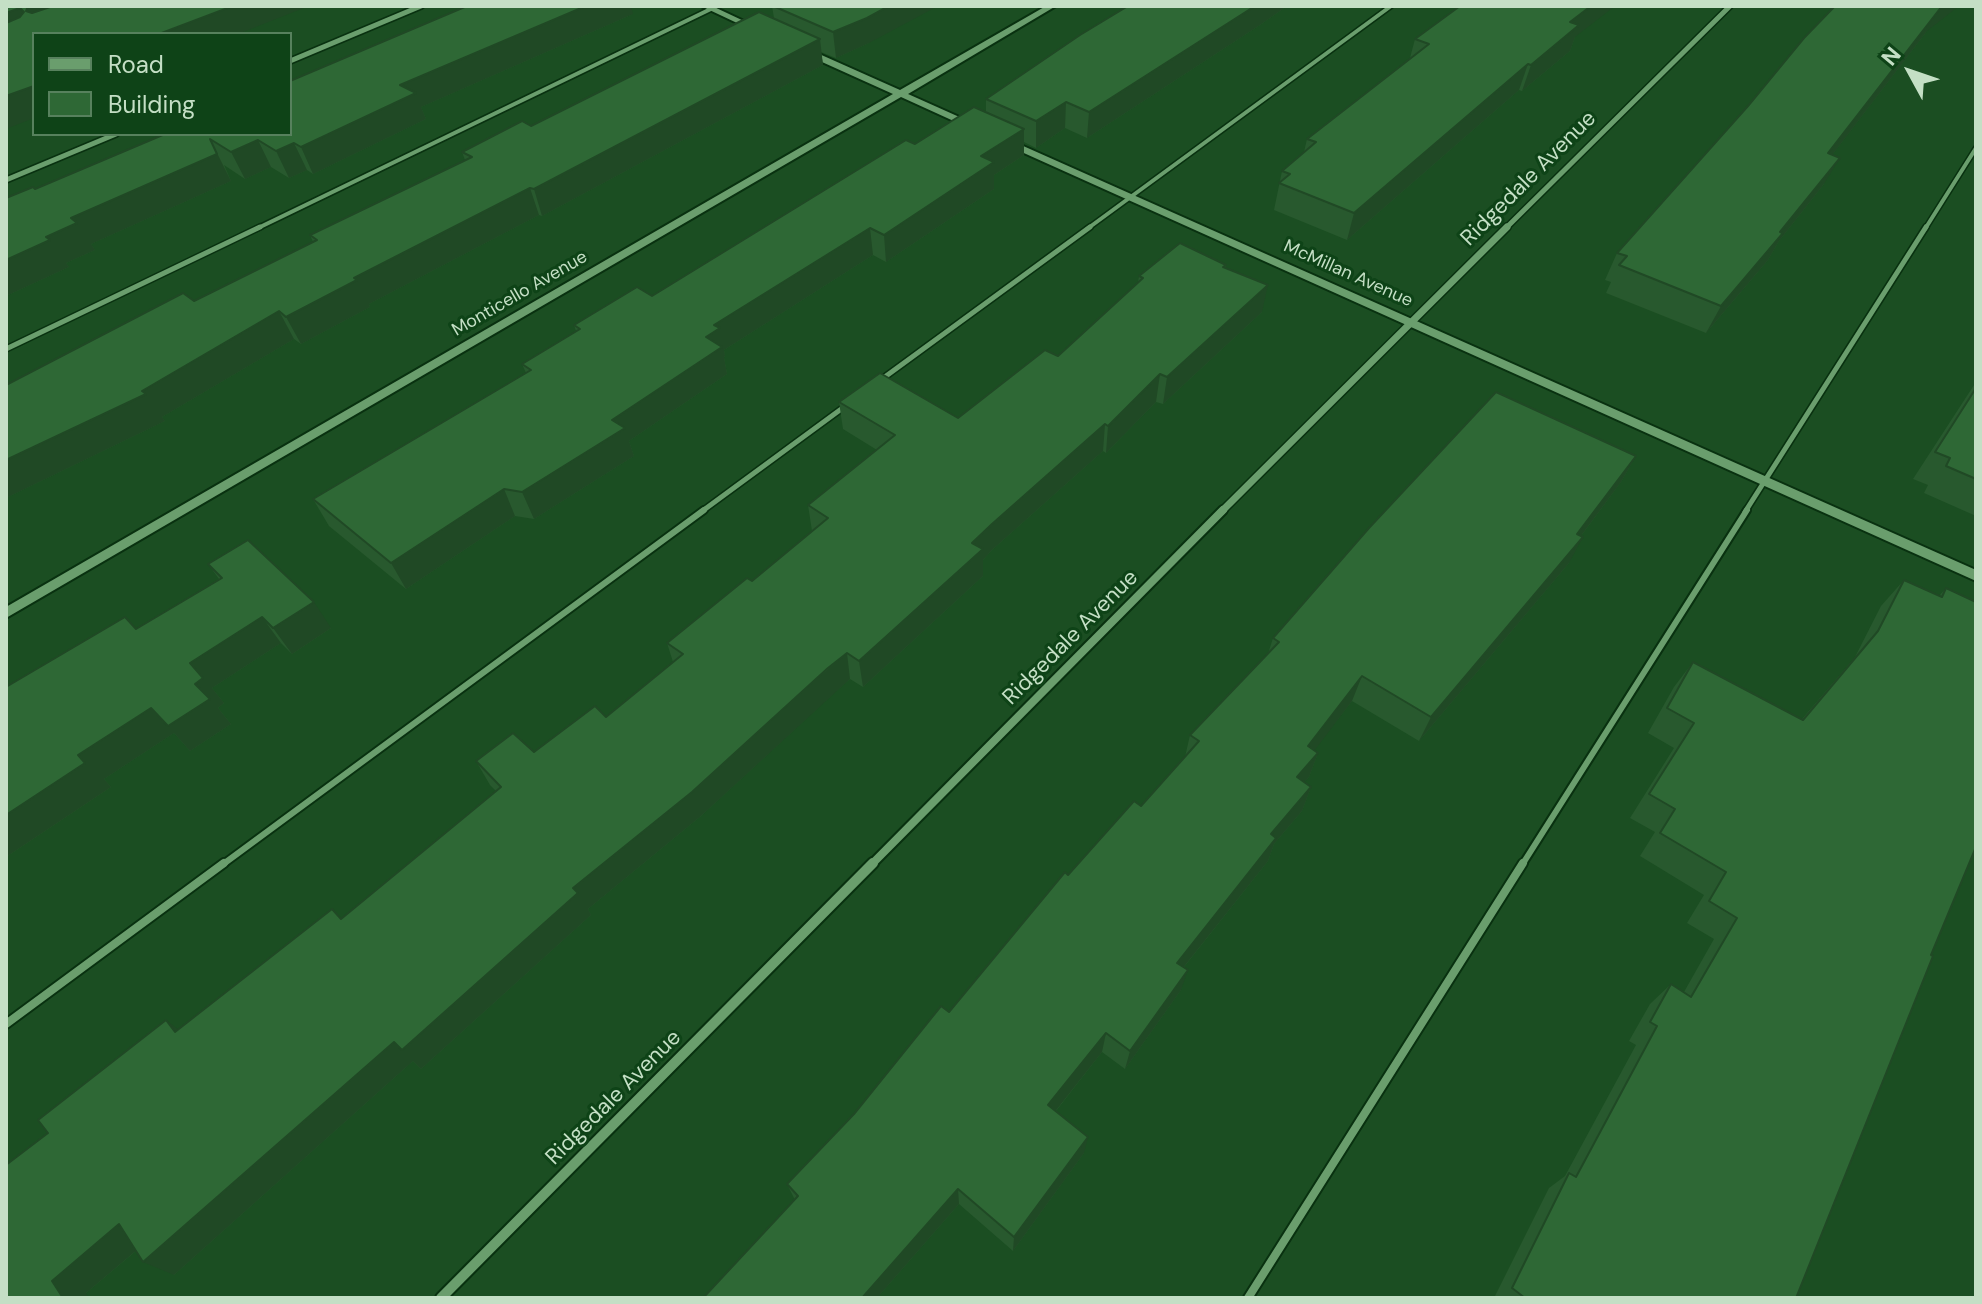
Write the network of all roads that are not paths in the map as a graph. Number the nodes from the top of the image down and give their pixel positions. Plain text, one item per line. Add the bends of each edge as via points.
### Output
1 (421, 6) edge
2 (1052, 6) edge
3 (1391, 6) edge
4 (1730, 6) edge
5 (711, 7) edge
6 (766, 33) edge
7 (793, 46) edge
8 (292, 60) edge
9 (899, 94) junction
10 (979, 129) edge
11 (111, 136) edge
12 (993, 136) edge
13 (1976, 148) edge
14 (6, 180) edge
15 (1131, 196) junction
16 (1410, 322) junction
17 (6, 349) edge
18 (876, 384) edge
19 (850, 403) edge
20 (1763, 482) junction
21 (1976, 576) edge
22 (6, 613) edge
23 (6, 1024) edge
24 (441, 1298) edge
25 (1248, 1298) edge

1 - 8 street
2 - 9 street, Monticello Avenue
3 - 15 lane
4 - 16 street, Ridgedale Avenue
5 - 6 street
5 - 17 lane
7 - 9 street
9 - 10 street
9 - 22 street, Monticello Avenue
11 - 14 street
12 - 15 street, McMillan Avenue
13 - 20 lane
15 - 16 street, McMillan Avenue
15 - 18 lane
16 - 20 street, McMillan Avenue
16 - 24 street, Ridgedale Avenue
19 - 23 lane
20 - 21 street, McMillan Avenue
20 - 25 lane

